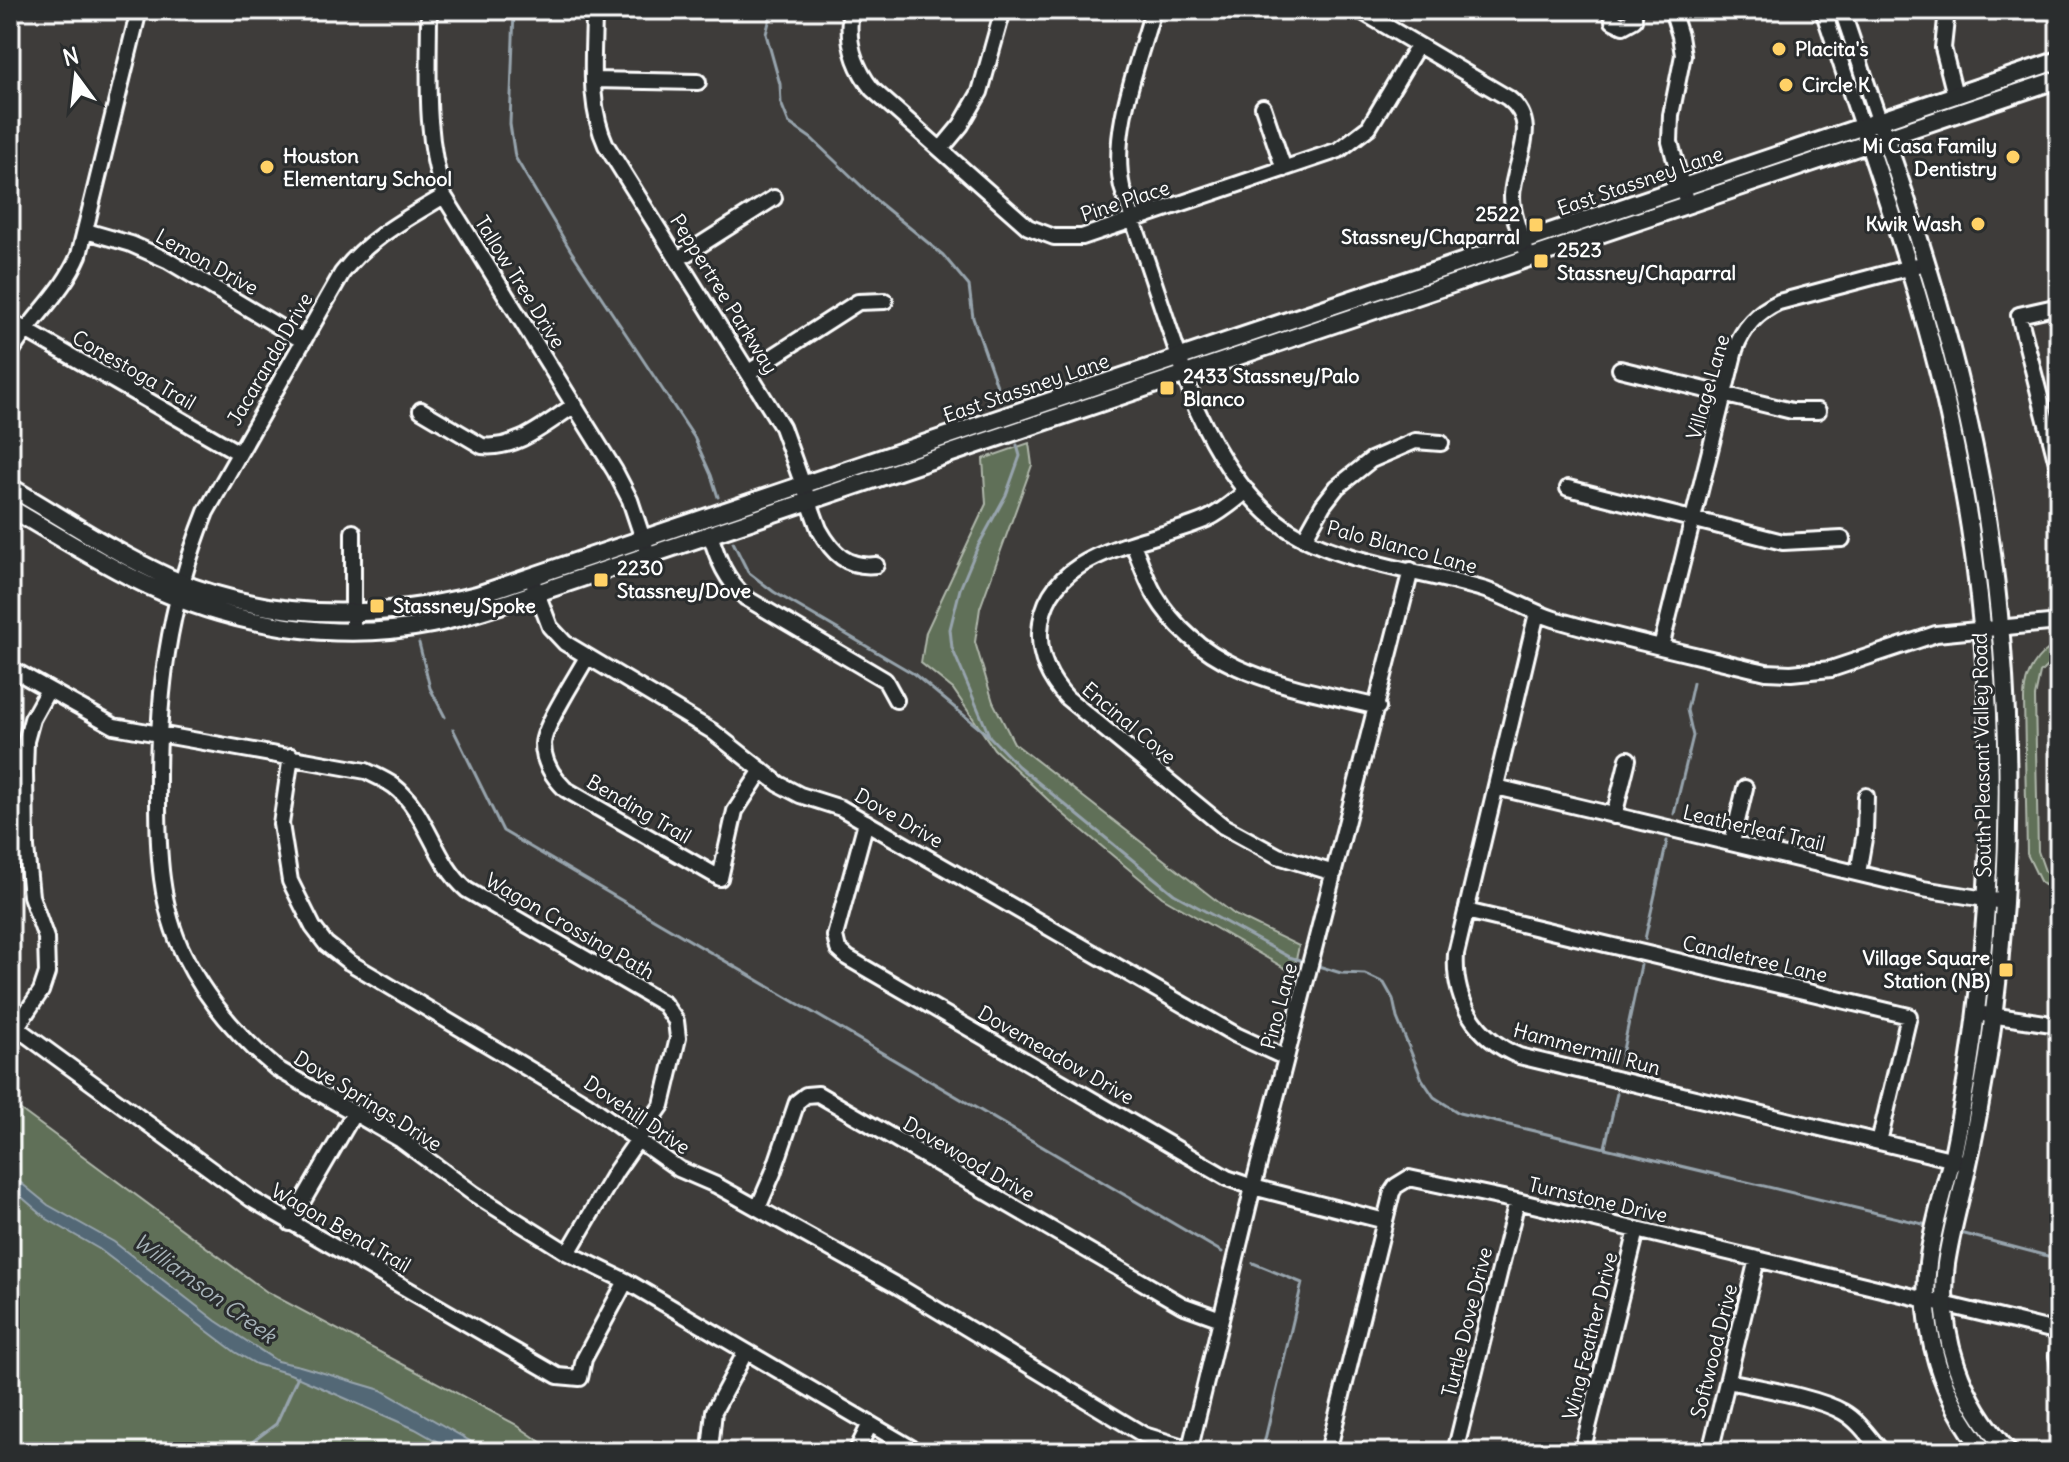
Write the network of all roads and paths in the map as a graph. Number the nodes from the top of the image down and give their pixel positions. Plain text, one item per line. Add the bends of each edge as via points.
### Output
1 (139, 10) edge
2 (429, 10) edge
3 (594, 10) edge
4 (851, 10) edge
5 (1003, 10) edge
6 (1153, 10) edge
7 (1359, 10) edge
8 (1612, 10) edge
9 (1635, 10) edge
10 (1672, 10) edge
11 (1823, 10) edge
12 (1842, 10) edge
13 (1947, 10) edge
14 (1418, 45) junction
15 (2059, 60) edge
16 (2059, 79) edge
17 (593, 80) junction
18 (698, 82) dead end
19 (1955, 95) junction
20 (1263, 107) dead end
21 (1879, 120) junction
22 (1862, 126) junction
23 (1885, 137) junction
24 (1868, 143) junction
25 (941, 149) junction
26 (1284, 169) junction
27 (444, 196) junction
28 (1684, 196) junction
29 (774, 198) dead end
30 (1133, 220) junction
31 (86, 231) junction
32 (1523, 241) junction
33 (1529, 258) junction
34 (678, 259) junction
35 (1926, 263) junction
36 (1910, 268) junction
37 (885, 301) dead end
38 (2059, 306) edge
39 (10, 321) edge
40 (24, 330) junction
41 (303, 341) junction
42 (10, 354) edge
43 (1179, 358) junction
44 (1620, 369) dead end
45 (749, 372) junction
46 (1185, 374) junction
47 (1725, 396) junction
48 (575, 405) junction
49 (421, 410) dead end
50 (1818, 411) dead end
51 (1441, 443) dead end
52 (239, 453) junction
53 (2059, 471) edge
54 (10, 487) edge
55 (1568, 488) dead end
56 (1247, 491) junction
57 (807, 493) junction
58 (10, 508) edge
59 (1693, 519) junction
60 (715, 527) junction
61 (353, 532) dead end
62 (1304, 539) junction
63 (1842, 539) dead end
64 (1133, 544) junction
65 (646, 547) junction
66 (876, 565) dead end
67 (1411, 570) junction
68 (534, 585) junction
69 (178, 590) junction
70 (353, 613) junction
71 (1537, 613) junction
72 (2059, 622) edge
73 (2001, 626) junction
74 (1983, 628) junction
75 (353, 631) junction
76 (1661, 647) junction
77 (587, 657) junction
78 (10, 668) edge
79 (48, 690) junction
80 (896, 700) dead end
81 (1378, 707) junction
82 (157, 733) junction
83 (291, 756) junction
84 (1628, 759) dead end
85 (762, 770) junction
86 (1496, 787) junction
87 (1745, 788) dead end
88 (1866, 796) dead end
89 (1614, 816) junction
90 (866, 822) junction
91 (1732, 843) junction
92 (10, 847) edge
93 (26, 848) junction
94 (1334, 873) junction
95 (1858, 873) junction
96 (1986, 900) junction
97 (2004, 902) junction
98 (1466, 911) junction
99 (1976, 1013) junction
100 (1994, 1015) junction
101 (2059, 1025) edge
102 (13, 1026) edge
103 (1286, 1058) junction
104 (354, 1113) junction
105 (639, 1140) junction
106 (1879, 1142) junction
107 (1960, 1162) junction
108 (1253, 1187) junction
109 (1517, 1201) junction
110 (758, 1208) junction
111 (1385, 1221) junction
112 (290, 1223) junction
113 (1637, 1230) junction
114 (568, 1253) junction
115 (1757, 1259) junction
116 (626, 1281) junction
117 (1927, 1300) junction
118 (1944, 1304) junction
119 (1221, 1319) junction
120 (2059, 1332) edge
121 (2059, 1344) edge
122 (745, 1353) junction
123 (2059, 1365) edge
124 (1728, 1381) junction
125 (870, 1424) junction
126 (711, 1440) dead end
127 (1190, 1450) edge
128 (856, 1452) edge
129 (918, 1452) edge
130 (1328, 1452) edge
131 (1455, 1452) edge
132 (1582, 1452) edge
133 (1710, 1452) edge
134 (1882, 1452) edge
135 (1985, 1452) edge
136 (2009, 1452) edge

1 - 31 street
2 - 27 street, Tallow Tree Drive via 428,126
3 - 17 street, Peppertree Parkway
4 - 25 street, Pine Place via 850,42 864,79
5 - 25 street via 980,92
6 - 30 street, Palo Blanco Lane via 1119,143 1119,171
7 - 14 street
8 - 9 street via 1613,21 1623,26 1634,20
10 - 28 street via 1683,55 1670,142
11 - 22 street, South Pleasant Valley Road
12 - 21 street, South Pleasant Valley Road
13 - 19 street via 1943,48
14 - 26 street, Pine Place via 1360,136
14 - 32 street via 1508,98 1520,111 1526,133 1512,195
15 - 19 main road, East Stassney Lane
16 - 23 main road, East Stassney Lane
17 - 18 street
17 - 34 street, Peppertree Parkway via 595,114 606,145
19 - 21 main road, East Stassney Lane
20 - 26 street
21 - 22 main road, East Stassney Lane
21 - 23 main road, South Pleasant Valley Road
22 - 24 main road, South Pleasant Valley Road
22 - 28 main road, East Stassney Lane
23 - 24 main road, East Stassney Lane
23 - 35 main road, South Pleasant Valley Road
24 - 28 main road, East Stassney Lane
24 - 36 main road, South Pleasant Valley Road
25 - 30 street, Pine Place via 1041,234 1082,237
26 - 30 street, Pine Place
27 - 41 street, Jacaranda Drive via 379,235 354,258
27 - 48 street, Tallow Tree Drive
28 - 32 main road, East Stassney Lane
28 - 33 main road, East Stassney Lane
29 - 34 street
30 - 43 street, Palo Blanco Lane
31 - 40 street via 70,276
31 - 41 street, Lemon Drive via 150,252
32 - 33 street
32 - 43 main road, East Stassney Lane
33 - 46 main road, East Stassney Lane
34 - 45 street, Peppertree Parkway
35 - 36 street, Village Lane
35 - 73 main road, South Pleasant Valley Road via 1973,446
36 - 47 street, Village Lane via 1788,299 1762,311 1739,340
36 - 74 main road, South Pleasant Valley Road via 1956,450
37 - 45 street via 858,302
38 - 53 street via 2019,315
39 - 40 street, Conestoga Trail
40 - 42 street
40 - 52 street, Conestoga Trail
41 - 52 street, Jacaranda Drive
43 - 46 street, Palo Blanco Lane
43 - 57 main road, East Stassney Lane via 997,419
44 - 47 street
45 - 57 street, Peppertree Parkway via 782,427
46 - 56 street, Palo Blanco Lane via 1208,434
46 - 57 main road, East Stassney Lane via 1024,429
47 - 50 street via 1792,411
47 - 59 street, Village Lane
48 - 49 street via 514,443 493,447 482,446
48 - 65 street, Tallow Tree Drive via 623,485
51 - 62 street via 1415,441 1371,460 1337,487
52 - 69 street, Jacaranda Drive via 206,512
54 - 69 main road, East Stassney Lane
55 - 59 street
56 - 62 street, Palo Blanco Lane
56 - 64 street, Encinal Cove via 1213,516
57 - 60 main road, East Stassney Lane
57 - 66 street, Peppertree Parkway via 819,529 838,556 850,564
58 - 69 main road, East Stassney Lane via 118,571
59 - 63 street via 1790,544
59 - 76 street, Village Lane
60 - 65 main road, East Stassney Lane
60 - 80 street via 722,569 736,589 885,680
61 - 70 street
62 - 67 street, Palo Blanco Lane
64 - 81 street via 1164,608 1186,634 1221,660 1266,679
64 - 94 street, Encinal Cove via 1087,560 1054,590 1040,630 1041,652 1053,681 1223,826 1278,856
65 - 68 main road, East Stassney Lane
67 - 71 street, Palo Blanco Lane via 1499,594
67 - 81 street, Pino Lane
68 - 70 main road, East Stassney Lane via 443,604
68 - 75 main road, East Stassney Lane via 429,625
68 - 77 street, Dove Drive via 550,627
69 - 70 main road, East Stassney Lane via 274,608
69 - 75 main road, East Stassney Lane via 216,611 266,624
69 - 82 street, Dove Springs Drive
70 - 75 street
71 - 76 street, Palo Blanco Lane
71 - 86 street, Hammermill Run
72 - 73 street, Palo Blanco Lane
73 - 74 street, Palo Blanco Lane
73 - 97 main road, South Pleasant Valley Road via 2007,789
74 - 76 street, Palo Blanco Lane via 1919,638 1841,666 1791,673
74 - 96 main road, South Pleasant Valley Road via 1990,787
77 - 85 street, Dove Drive via 712,731
77 - 85 street, Bending Trail via 543,742 546,761 565,789 720,878 735,811
78 - 79 street, Wagon Crossing Path
79 - 82 street, Wagon Crossing Path via 114,726
79 - 93 street via 26,741
81 - 94 street, Pino Lane
82 - 83 street, Wagon Crossing Path
82 - 104 street, Dove Springs Drive via 164,896 183,954 221,1013 258,1052
83 - 105 street, Dovehill Drive via 281,824 284,854 300,904 326,944
83 - 105 street, Wagon Crossing Path via 366,771 397,788 446,869 467,890 664,1004 676,1021 678,1038 662,1105
84 - 89 street
85 - 90 street, Dove Drive via 800,795
86 - 89 street, Leatherleaf Trail
86 - 98 street, Hammermill Run
87 - 91 street
88 - 95 street
89 - 91 street, Leatherleaf Trail
90 - 103 street, Dove Drive via 1236,1035
90 - 108 street, Dovemeadow Drive via 835,936 838,949 1227,1178
91 - 95 street, Leatherleaf Trail
92 - 93 street
93 - 102 street via 31,896 46,938 47,973 41,991
94 - 103 street, Pino Lane
95 - 96 street, Leatherleaf Trail
96 - 97 street, Leatherleaf Trail
96 - 99 main road, South Pleasant Valley Road
97 - 100 main road, South Pleasant Valley Road
98 - 106 street, Hammermill Run via 1456,954 1459,993 1476,1025 1499,1046 1519,1056
98 - 106 street, Candletree Lane via 1909,1016
99 - 100 street
99 - 107 main road, South Pleasant Valley Road
100 - 101 street
100 - 107 main road, South Pleasant Valley Road
102 - 112 street, Wagon Bend Trail
103 - 108 street, Pino Lane
104 - 112 street
104 - 114 street, Dove Springs Drive
105 - 110 street, Dovehill Drive via 679,1169
105 - 114 street, Wagon Crossing Path
106 - 107 street, Hammermill Run
107 - 117 main road, South Pleasant Valley Road via 1933,1238
107 - 118 main road, South Pleasant Valley Road
108 - 111 street, Dovemeadow Drive
108 - 119 street, Pino Lane
109 - 111 street, Turnstone Drive via 1409,1178 1392,1192
109 - 113 street, Turnstone Drive
109 - 131 street, Turtle Dove Drive
110 - 119 street, Dovewood Drive via 797,1102 818,1094 1167,1297
110 - 127 street, Dovehill Drive via 1144,1435
111 - 130 street, Turnstone Drive
112 - 116 street, Wagon Bend Trail via 558,1376 580,1378 584,1359
113 - 115 street, Turnstone Drive
113 - 132 street, Wing Feather Drive
114 - 116 street, Dove Springs Drive
115 - 117 street, Turnstone Drive
115 - 124 street, Softwood Drive
116 - 122 street, Dove Springs Drive
117 - 118 street, Turnstone Drive
117 - 135 main road, South Pleasant Valley Road via 1931,1341 1944,1384
118 - 120 street, Turnstone Drive
118 - 136 main road, South Pleasant Valley Road via 1962,1383
119 - 127 street, Pino Lane
121 - 123 street
122 - 125 street, Dove Springs Drive
122 - 126 street via 714,1411
124 - 133 street, Softwood Drive
124 - 134 street via 1844,1412
125 - 128 street
125 - 129 street, Dove Springs Drive

